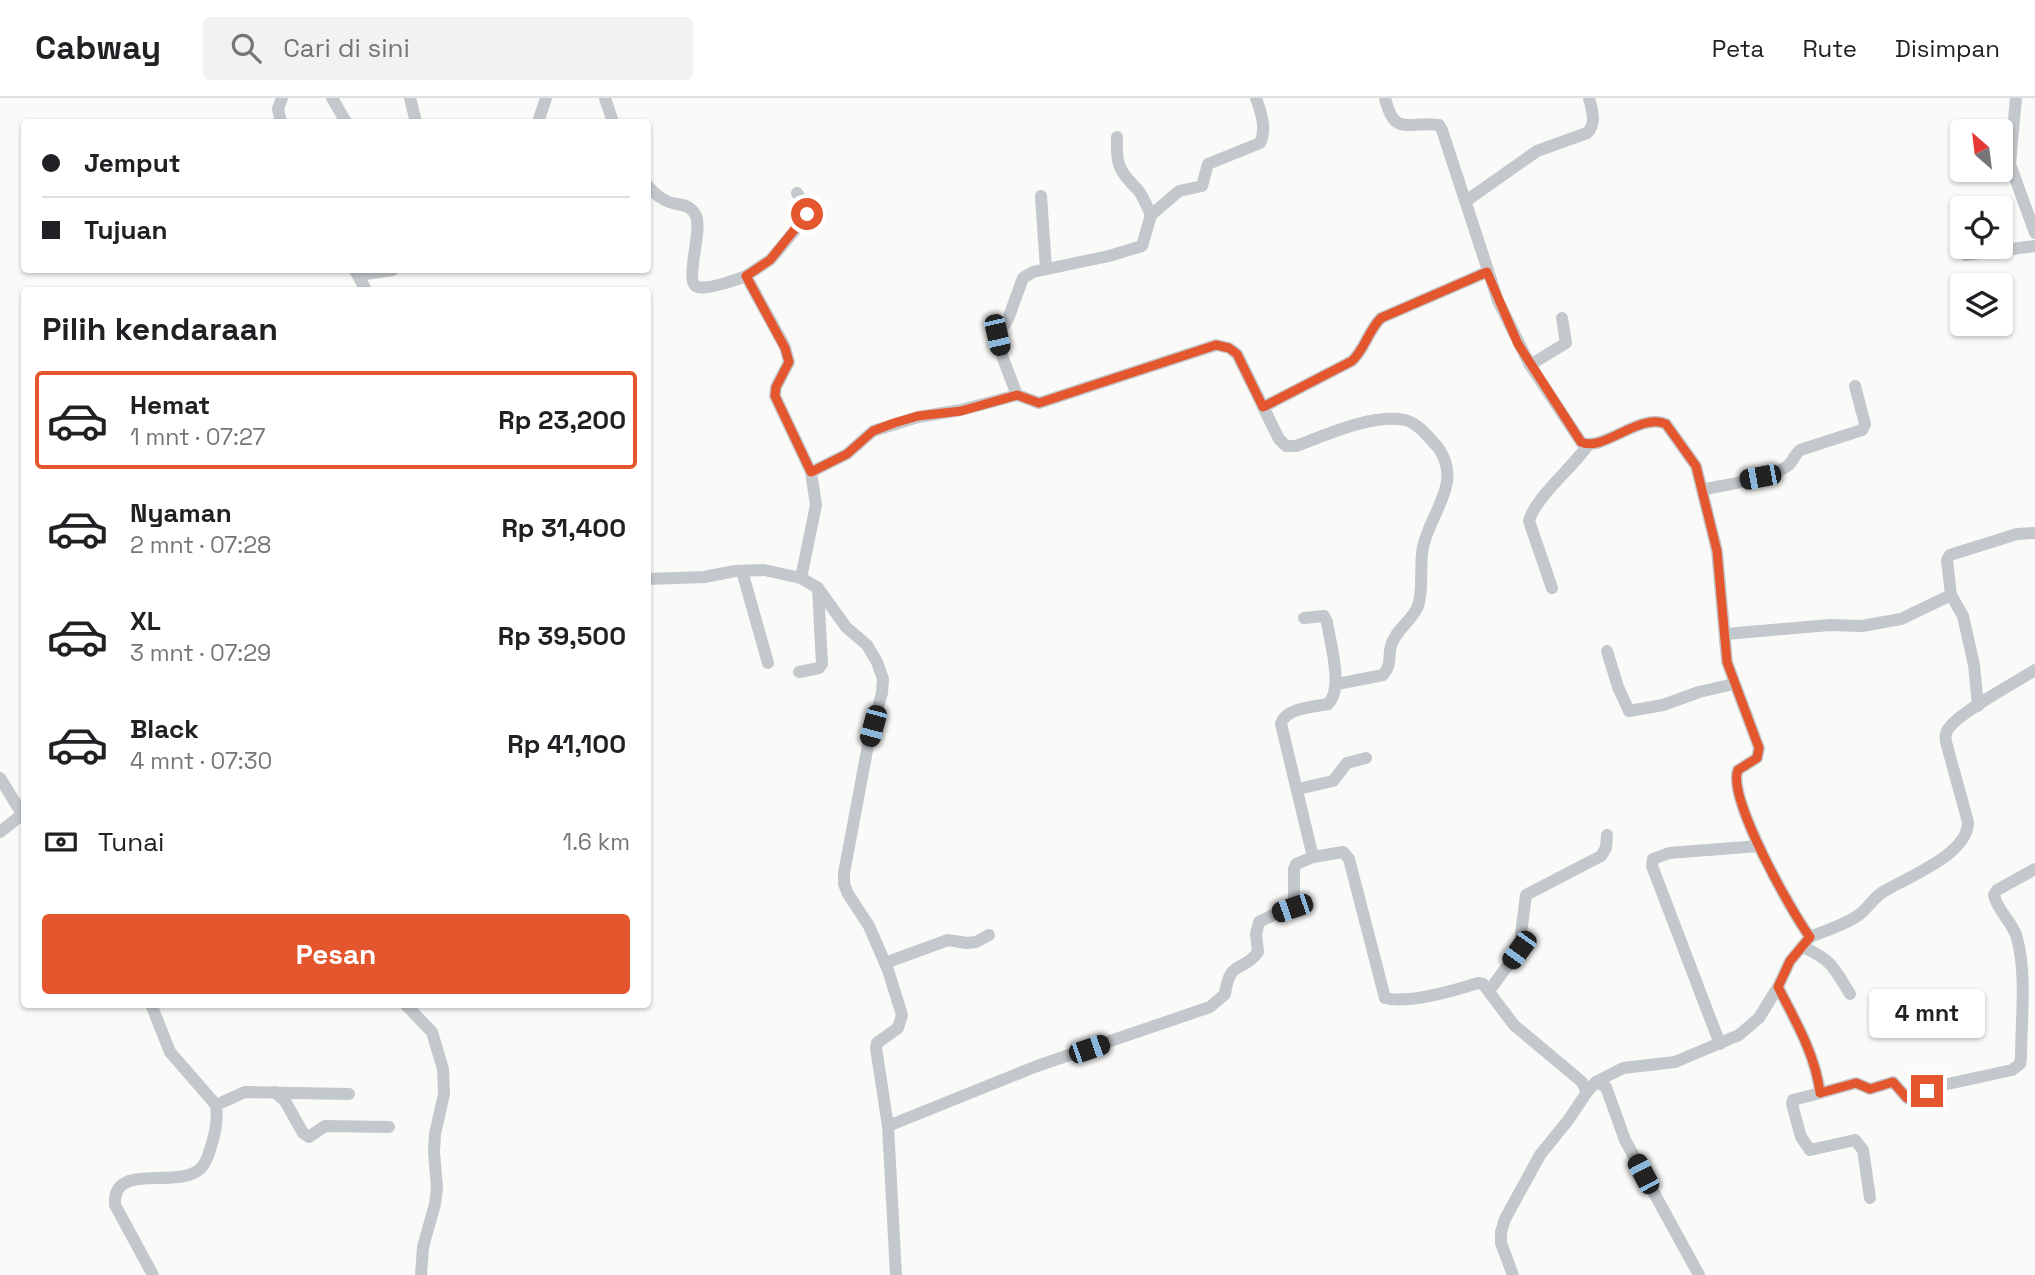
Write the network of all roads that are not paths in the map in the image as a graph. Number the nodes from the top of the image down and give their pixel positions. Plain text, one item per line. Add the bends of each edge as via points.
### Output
1 (282, 98) edge
2 (332, 98) edge
3 (410, 98) edge
4 (546, 98) edge
5 (605, 98) edge
6 (1256, 98) edge
7 (1385, 98) edge
8 (1589, 98) edge
9 (2016, 98) edge
10 (280, 119) edge
11 (344, 119) edge
12 (415, 119) edge
13 (539, 119) edge
14 (612, 119) edge
15 (1117, 137) dead end
16 (651, 188) edge
17 (796, 193) dead end
18 (1041, 196) dead end
19 (1466, 201) junction
20 (1151, 215) junction
21 (2035, 233) edge
22 (2035, 246) edge
23 (2013, 249) edge
24 (1046, 269) junction
25 (1487, 272) junction
26 (746, 276) junction
27 (1562, 318) dead end
28 (1530, 365) junction
29 (1855, 386) dead end
30 (1017, 395) junction
31 (1263, 407) junction
32 (1588, 445) junction
33 (811, 472) junction
34 (1702, 490) junction
35 (2035, 533) edge
36 (742, 571) junction
37 (801, 578) junction
38 (651, 579) edge
39 (818, 588) junction
40 (1552, 588) dead end
41 (1951, 595) junction
42 (1304, 618) dead end
43 (1726, 634) junction
44 (1607, 651) dead end
45 (768, 663) dead end
46 (2035, 670) edge
47 (799, 672) dead end
48 (1337, 684) junction
49 (1734, 684) junction
50 (1978, 706) junction
51 (1366, 758) dead end
52 (0, 778) edge
53 (1298, 789) junction
54 (21, 810) edge
55 (21, 817) edge
56 (0, 832) edge
57 (1607, 835) dead end
58 (1759, 846) junction
59 (1313, 857) junction
60 (2035, 869) edge
61 (989, 935) dead end
62 (1807, 942) junction
63 (885, 963) junction
64 (1778, 987) junction
65 (1489, 990) junction
66 (1850, 993) dead end
67 (152, 1008) edge
68 (409, 1008) edge
69 (1720, 1044) junction
70 (1591, 1087) junction
71 (275, 1092) junction
72 (1820, 1093) junction
73 (349, 1094) dead end
74 (216, 1105) junction
75 (888, 1126) junction
76 (390, 1127) dead end
77 (1870, 1198) dead end
78 (153, 1275) edge
79 (421, 1275) edge
80 (896, 1275) edge
81 (1513, 1275) edge
82 (1699, 1275) edge

1 - 10 street
2 - 11 street
3 - 12 street
4 - 13 street
5 - 14 street
6 - 20 street via 1262,123 1260,143 1208,164 1202,186 1178,191
7 - 19 street via 1390,117 1402,127 1433,124 1442,130
8 - 19 street via 1593,121 1587,133 1537,151
9 - 21 street via 2010,164
15 - 20 street via 1119,167
16 - 26 street via 668,202 682,203 695,213 699,230 695,285 712,286
17 - 26 street via 807,214 770,260
18 - 24 street
19 - 25 street
20 - 24 street via 1142,246
22 - 23 street
24 - 30 street via 1023,278 997,335
25 - 28 street
25 - 31 street via 1381,318 1352,361
26 - 33 street via 785,348 789,362 775,396
27 - 28 street via 1566,343
28 - 32 street via 1570,428
29 - 34 street via 1865,424 1862,429 1800,450 1781,470
30 - 31 street via 1039,403 1216,345 1237,354
30 - 33 street via 961,411 918,416 873,431 847,454
31 - 48 street via 1286,446 1368,422 1406,421 1421,429 1447,466 1443,499 1423,548 1419,603 1396,635 1387,671 1377,678
32 - 34 street via 1630,428 1663,422 1696,466
32 - 40 street via 1535,507 1529,521
33 - 37 street via 815,511
34 - 43 street via 1717,551
35 - 41 street via 2017,534 1950,555
36 - 37 street via 764,570
36 - 38 street
36 - 45 street
37 - 39 street
39 - 47 street via 822,664
39 - 63 street via 846,627 867,645 883,680 844,884
41 - 43 street via 1901,619 1862,626
41 - 50 street via 1963,616
42 - 48 street via 1319,615 1327,622
43 - 49 street
44 - 49 street via 1629,711
46 - 50 street
48 - 53 street via 1328,704 1289,713 1281,721
49 - 58 street via 1759,748 1757,758 1736,775 1744,814
50 - 62 street via 1952,725 1945,737 1968,822 1965,837 1928,867 1873,898 1856,917
51 - 53 street via 1347,762 1333,781
52 - 54 street
53 - 59 street
55 - 56 street
57 - 65 street via 1601,856 1526,895 1519,950
58 - 62 street
58 - 69 street via 1669,853 1653,859
59 - 65 street via 1348,855 1385,998 1435,995 1478,983
59 - 75 street via 1295,867 1294,905 1259,922 1258,952 1232,971 1225,994 1210,1007 1037,1066
60 - 72 street via 1994,894 2014,929 2020,956 2018,1067 1907,1098 1893,1082 1870,1089 1856,1083
61 - 63 street via 976,942 948,940
62 - 64 street via 1790,961
62 - 66 street via 1831,964
63 - 75 street via 902,1015 898,1027 877,1042
64 - 69 street via 1749,1028
64 - 72 street via 1815,1067
65 - 70 street via 1514,1026
67 - 74 street via 170,1052
68 - 79 street via 432,1032 443,1069 444,1094 434,1152 437,1188
69 - 70 street via 1675,1062 1623,1068
70 - 81 street via 1540,1155 1505,1219 1501,1243
70 - 82 street via 1606,1087 1625,1140
71 - 73 street
71 - 74 street via 245,1093
71 - 76 street via 309,1136 325,1126
72 - 77 street via 1793,1100 1801,1137 1810,1150 1855,1140 1859,1143
74 - 78 street via 216,1129 201,1168 170,1179 127,1181 114,1197
75 - 80 street

